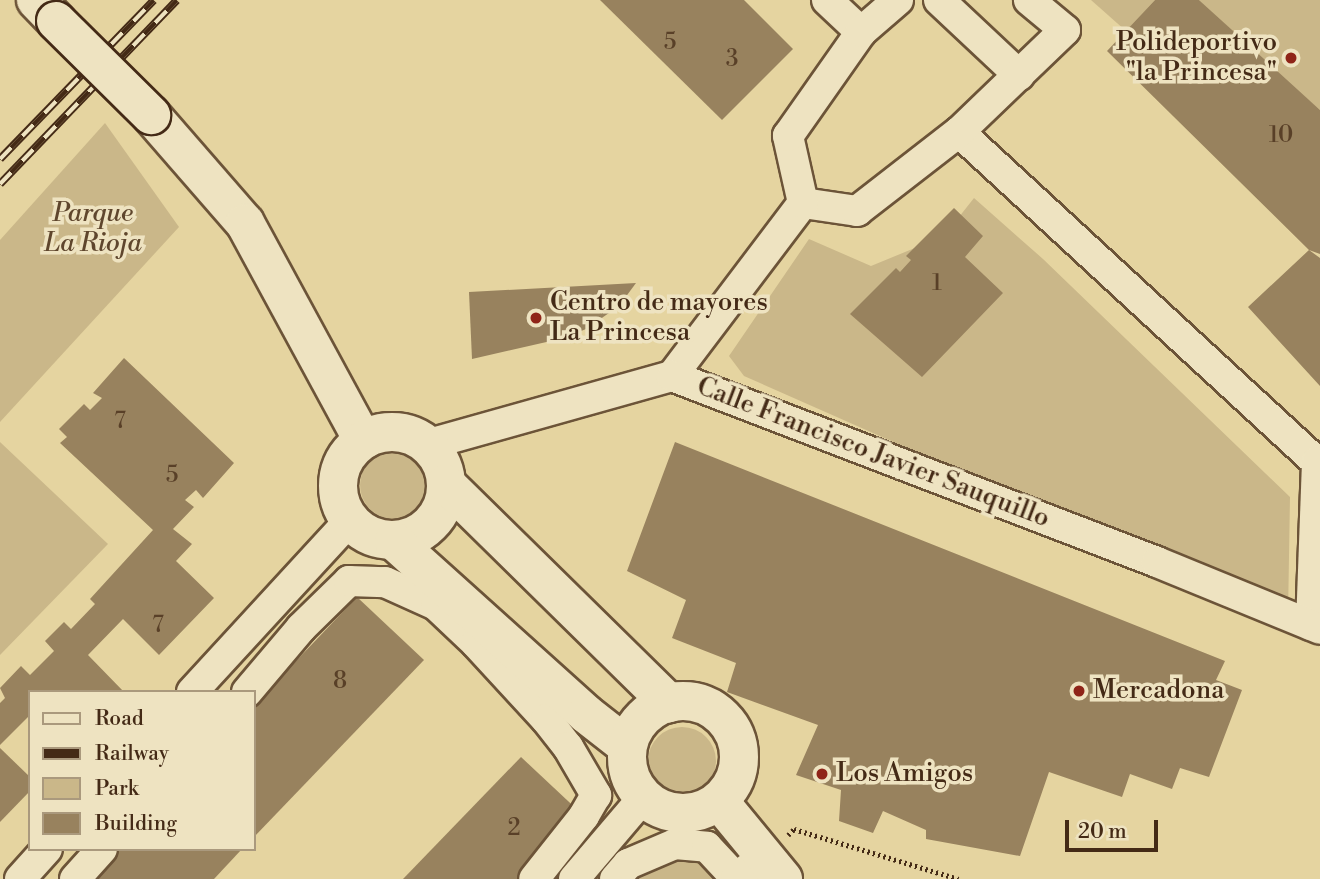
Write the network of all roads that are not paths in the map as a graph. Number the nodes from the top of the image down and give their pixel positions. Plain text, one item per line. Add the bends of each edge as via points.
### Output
1 (827, 0) edge
2 (898, 0) edge
3 (939, 0) edge
4 (1029, 0) edge
5 (46, 10) edge
6 (861, 32) junction
7 (1019, 75) junction
8 (960, 132) junction
9 (803, 203) junction
10 (672, 376) junction
11 (363, 440) junction
12 (426, 445) junction
13 (446, 484) junction
14 (350, 520) junction
15 (394, 541) junction
16 (1316, 627) edge
17 (194, 690) edge
18 (249, 690) edge
19 (669, 703) junction
20 (627, 746) junction
21 (643, 798) junction
22 (719, 800) junction
23 (45, 851) edge
24 (100, 851) edge
25 (773, 867) edge
26 (20, 879) edge
27 (75, 879) edge
28 (535, 879) edge
29 (574, 879) edge
30 (615, 879) edge

1 - 6 street
2 - 6 street
3 - 7 street
4 - 7 street via 1065,30
5 - 11 street, bridge via 151,115 245,223
6 - 9 street via 788,136
7 - 8 street
8 - 9 street via 858,211
8 - 16 street, Calle Francisco Javier Sauquillo via 1317,462
9 - 10 street
10 - 12 street, Calle Francisco Javier Sauquillo
10 - 16 street, Calle Francisco Javier Sauquillo
11 - 12 street via 395,432
11 - 14 street via 340,469 337,487
12 - 13 street via 437,456
13 - 15 street via 437,516 425,529
13 - 19 street
14 - 15 street via 362,532
14 - 17 street
15 - 20 street
18 - 28 street via 349,581 385,582 436,605 546,719 596,795
19 - 20 street via 650,711 635,727
19 - 22 street via 688,701 706,706 733,732 739,750 738,769
20 - 21 street via 626,765
21 - 22 street via 660,809 681,814 701,811
21 - 29 street
22 - 25 street
23 - 26 street
24 - 27 street
25 - 30 street via 736,878 707,847 676,844 628,864

